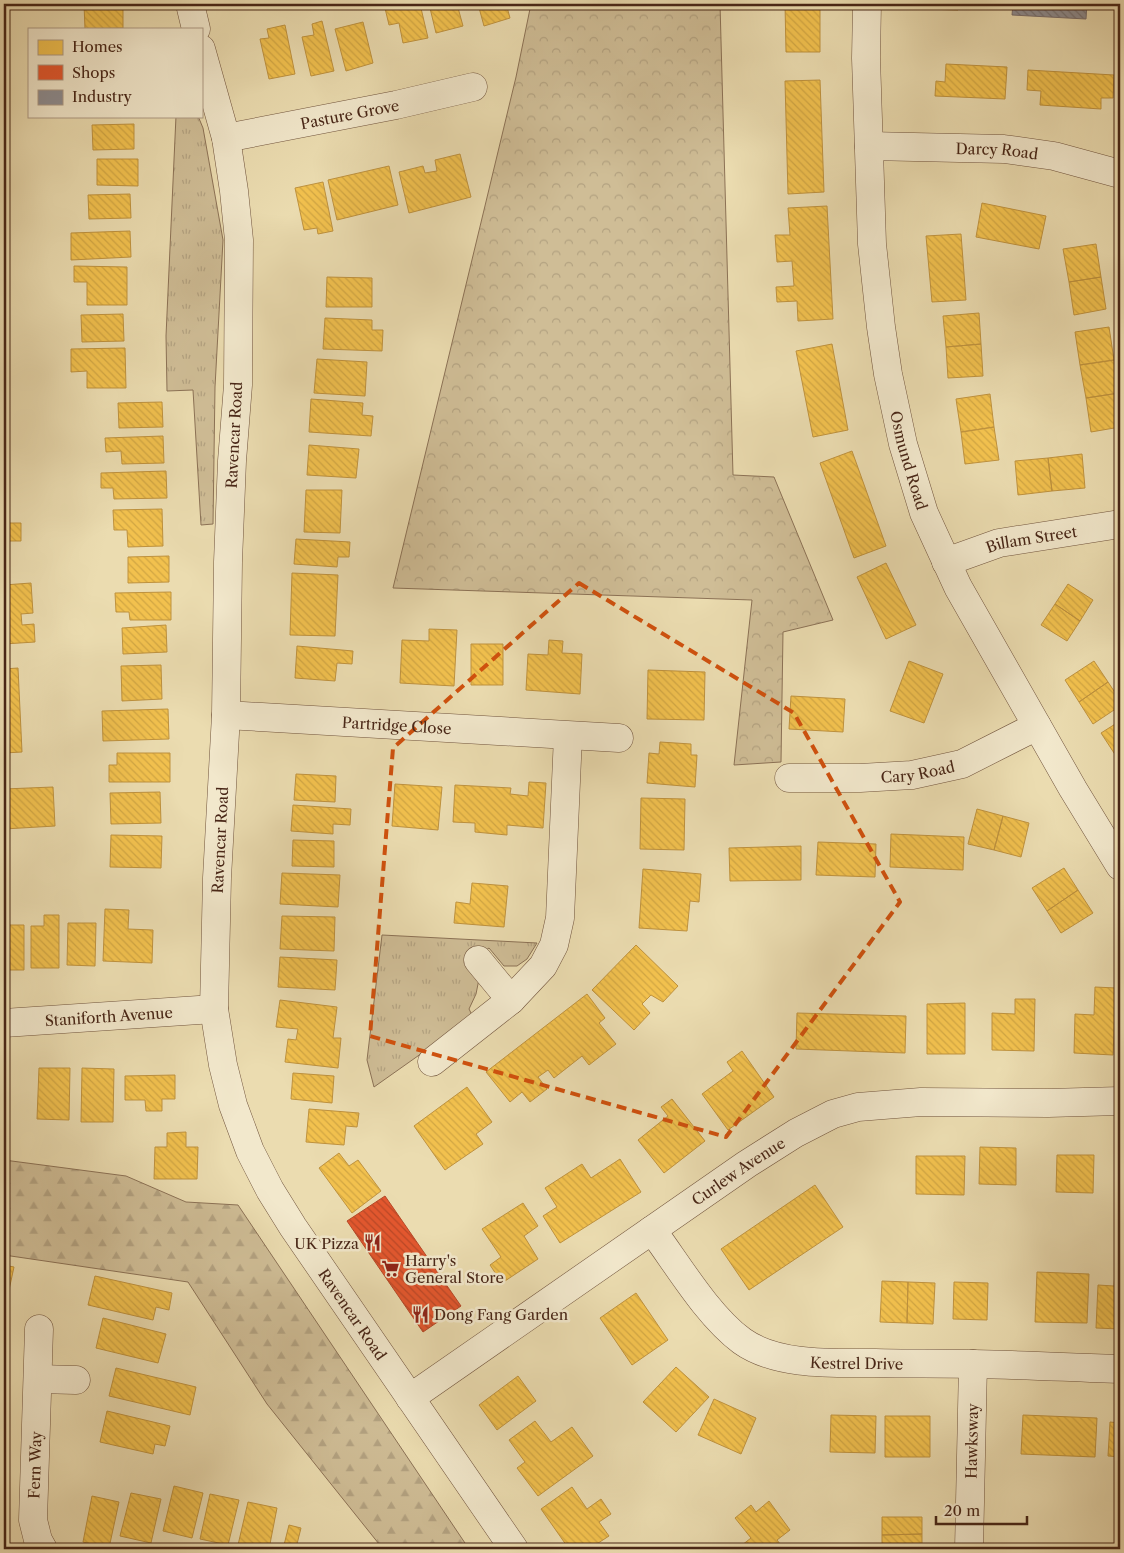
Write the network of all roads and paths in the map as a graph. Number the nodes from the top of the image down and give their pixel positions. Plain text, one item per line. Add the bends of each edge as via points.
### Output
1 (190, 4) edge
2 (867, 4) edge
3 (196, 28) edge
4 (202, 53) edge
5 (473, 87) dead end
6 (226, 138) junction
7 (869, 146) junction
8 (1120, 174) edge
9 (1120, 524) edge
10 (946, 562) junction
11 (226, 715) junction
12 (1037, 726) junction
13 (568, 736) junction
14 (619, 738) dead end
15 (789, 778) dead end
16 (1120, 866) edge
17 (478, 960) dead end
18 (511, 1000) junction
19 (214, 1010) junction
20 (4, 1023) edge
21 (432, 1062) dead end
22 (1120, 1101) edge
23 (652, 1230) junction
24 (39, 1329) dead end
25 (973, 1364) junction
26 (1120, 1369) edge
27 (38, 1379) junction
28 (76, 1380) dead end
29 (410, 1398) junction
30 (43, 1549) edge
31 (514, 1549) edge
32 (969, 1549) edge

1 - 3 street
2 - 7 street, Osmund Road
4 - 6 street, Ravencar Road
5 - 6 street, Pasture Grove
6 - 11 street, Ravencar Road via 239,240 239,285 238,385 228,562
7 - 8 street, Darcy Road via 1004,149 1054,156
7 - 10 street, Osmund Road via 872,244 888,374 903,444 921,504
9 - 10 street, Billam Street via 999,543
10 - 12 street, Osmund Road
11 - 13 street, Partridge Close
11 - 19 street, Ravencar Road
12 - 15 street, Cary Road via 962,764 912,775
12 - 16 street, Osmund Road
13 - 14 street, Partridge Close
13 - 18 street via 560,918 554,945 544,966
17 - 18 street
18 - 21 street
19 - 20 street, Staniforth Avenue
19 - 29 street, Ravencar Road via 233,1105 254,1159 293,1227
22 - 23 street, Curlew Avenue via 921,1102 858,1107 833,1114 796,1133
23 - 25 street, Kestrel Drive via 705,1303 743,1341 761,1351 790,1359 825,1363
23 - 29 street, Curlew Avenue
24 - 27 street, Fern Way
25 - 26 street, Kestrel Drive
25 - 32 street, Hawksway
27 - 28 street
27 - 30 street, Fern Way via 33,1520
29 - 31 street, Ravencar Road

